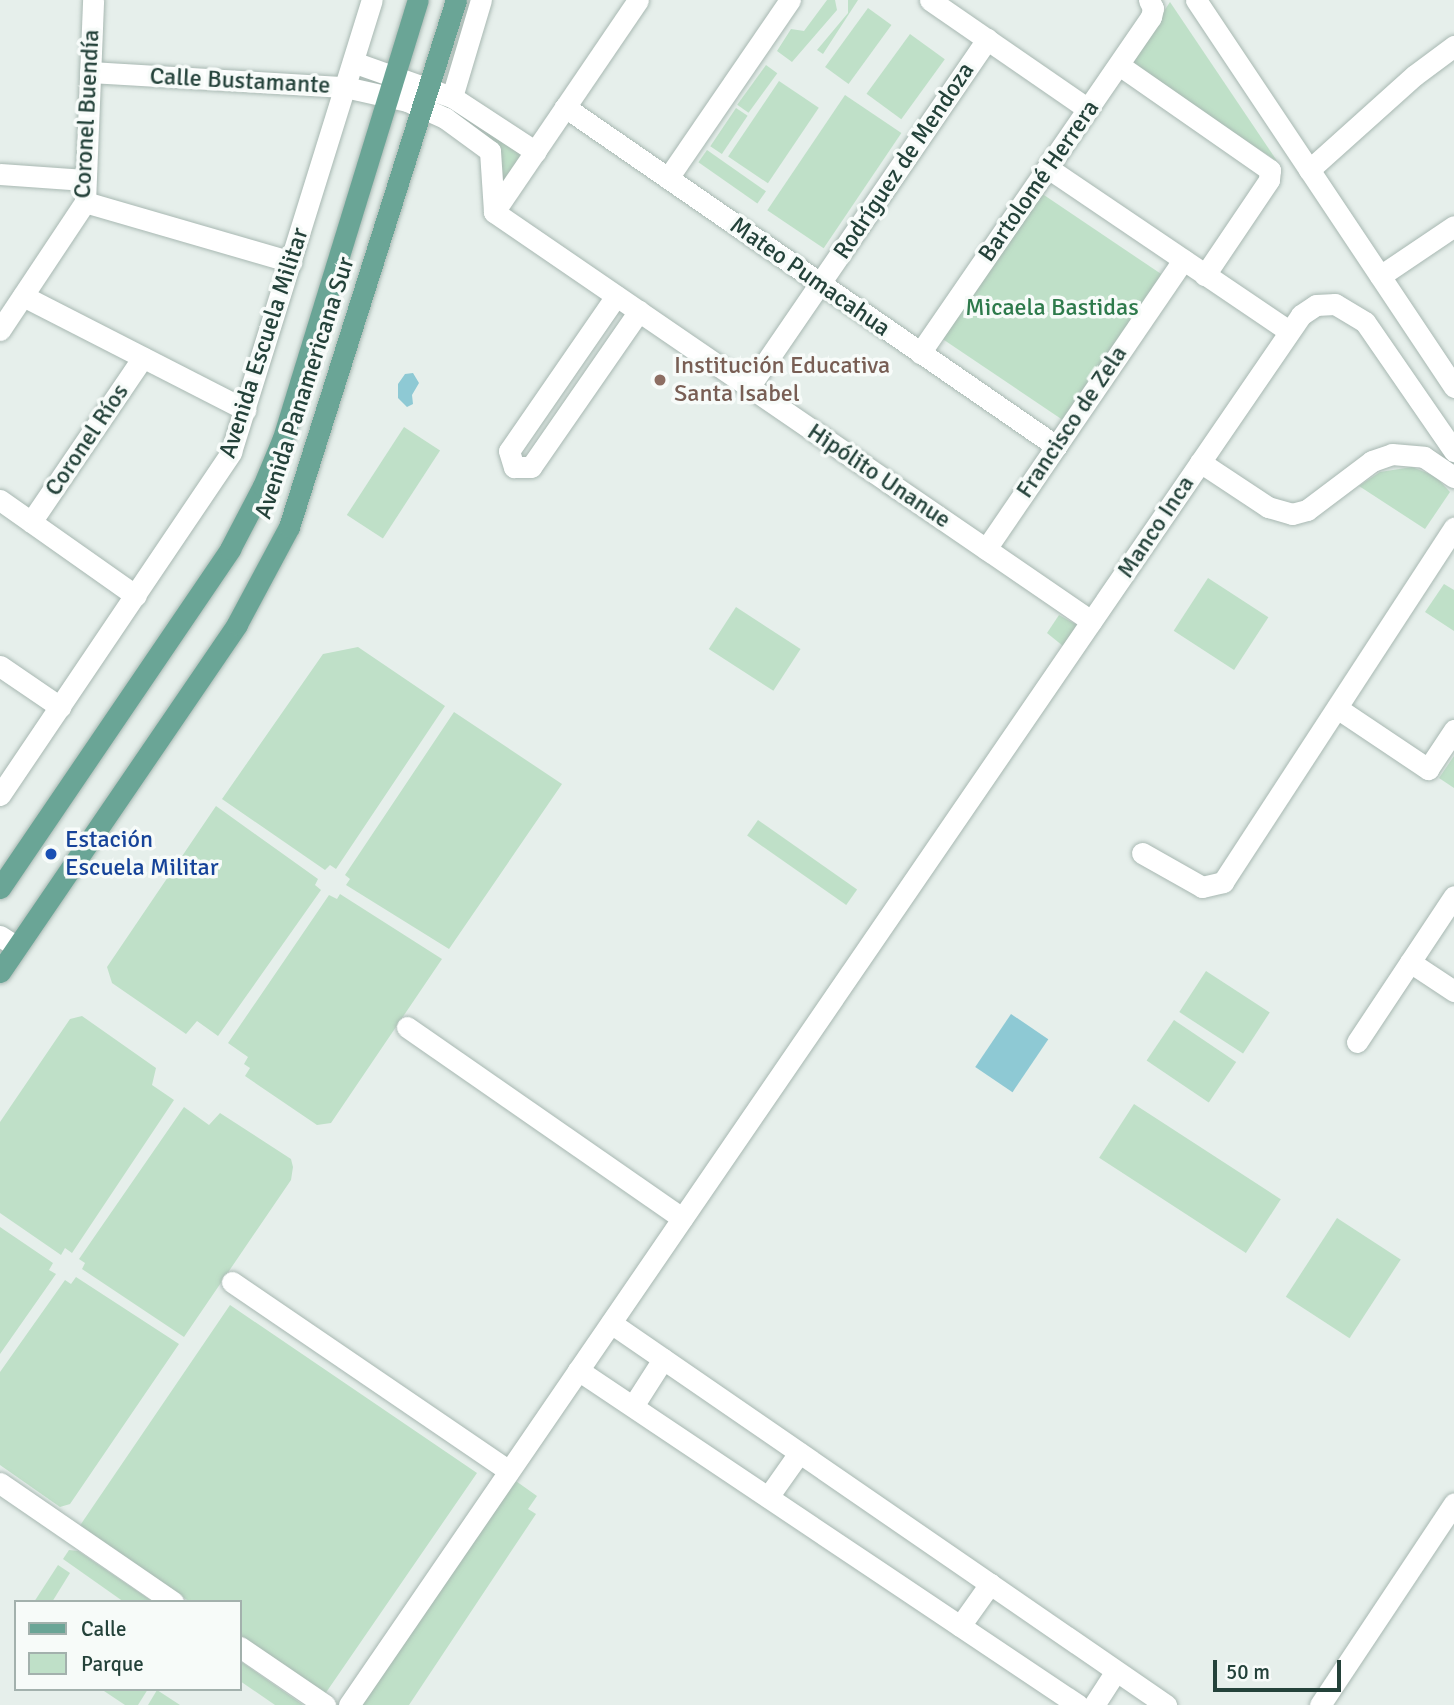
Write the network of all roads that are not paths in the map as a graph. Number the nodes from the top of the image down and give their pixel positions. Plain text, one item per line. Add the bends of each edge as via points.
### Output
1 (93, 0) edge
2 (372, 0) edge
3 (418, 0) edge
4 (456, 0) edge
5 (481, 0) edge
6 (638, 0) edge
7 (790, 0) edge
8 (1196, 0) edge
9 (941, 3) edge
10 (1151, 4) edge
11 (987, 39) junction
12 (1454, 46) edge
13 (353, 62) junction
14 (1119, 65) junction
15 (90, 72) junction
16 (392, 85) junction
17 (345, 87) junction
18 (426, 97) junction
19 (452, 97) junction
20 (565, 107) junction
21 (1088, 109) junction
22 (536, 152) junction
23 (1048, 168) junction
24 (1309, 170) junction
25 (0, 174) edge
26 (668, 178) junction
27 (85, 180) junction
28 (85, 202) junction
29 (495, 212) junction
30 (1454, 226) edge
31 (1183, 260) junction
32 (291, 262) junction
33 (1205, 275) junction
34 (1380, 276) junction
35 (820, 284) junction
36 (23, 296) junction
37 (616, 296) junction
38 (639, 311) junction
39 (3, 320) edge
40 (1289, 331) junction
41 (920, 353) junction
42 (143, 357) junction
43 (556, 383) junction
44 (749, 387) junction
45 (1454, 387) edge
46 (578, 399) junction
47 (246, 410) junction
48 (1056, 446) junction
49 (1454, 452) edge
50 (1200, 462) junction
51 (1454, 477) edge
52 (0, 500) edge
53 (31, 522) junction
54 (1454, 528) edge
55 (985, 549) junction
56 (136, 596) junction
57 (1091, 621) junction
58 (0, 666) edge
59 (60, 707) junction
60 (1337, 708) junction
61 (1454, 730) edge
62 (0, 795) edge
63 (1142, 853) dead end
64 (0, 888) edge
65 (1454, 895) edge
66 (9, 941) edge
67 (1410, 962) junction
68 (0, 972) edge
69 (1454, 991) edge
70 (407, 1027) dead end
71 (1357, 1042) dead end
72 (682, 1218) junction
73 (232, 1282) dead end
74 (611, 1323) junction
75 (663, 1359) junction
76 (579, 1370) junction
77 (633, 1406) junction
78 (799, 1453) junction
79 (509, 1471) junction
80 (0, 1483) edge
81 (768, 1497) junction
82 (1454, 1503) edge
83 (990, 1584) junction
84 (170, 1600) edge
85 (960, 1626) junction
86 (242, 1648) edge
87 (1116, 1671) junction
88 (325, 1705) edge
89 (349, 1705) edge
90 (1078, 1705) edge
91 (1094, 1705) edge
92 (1166, 1705) edge
93 (1320, 1705) edge

1 - 15 street, Coronel Buendía
2 - 13 street, Avenida Escuela Militar
3 - 16 main road, Avenida Panamericana Sur
4 - 18 main road, Avenida Panamericana Sur
5 - 19 street
6 - 20 street
7 - 26 street
8 - 24 street
9 - 11 street
10 - 14 street, Bartolomé Herrera
11 - 21 street
11 - 35 street, Rodríguez de Mendoza
12 - 24 street
13 - 16 street, Calle Bustamante
13 - 17 street, Avenida Escuela Militar
14 - 21 street, Bartolomé Herrera
14 - 33 street via 1271,173
15 - 17 street, Calle Bustamante
15 - 27 street, Coronel Buendía
16 - 17 street, Calle Bustamante
16 - 18 street
16 - 64 main road, Avenida Panamericana Sur via 264,486 230,550
17 - 32 street, Avenida Escuela Militar
18 - 19 street
18 - 29 street via 490,151
18 - 66 main road, Avenida Panamericana Sur via 289,527 237,624
19 - 22 street
20 - 22 street
20 - 26 street, Mateo Pumacahua
21 - 23 street, Bartolomé Herrera
22 - 29 street
23 - 31 street
23 - 41 street, Bartolomé Herrera
24 - 34 street
25 - 27 street
26 - 35 street, Mateo Pumacahua
27 - 28 street, Coronel Buendía
28 - 32 street
28 - 36 street, Coronel Buendía
29 - 37 street, Hipólito Unanue
30 - 34 street
31 - 33 street
31 - 48 street, Francisco de Zela
32 - 47 street, Avenida Escuela Militar
33 - 40 street
34 - 45 street
35 - 41 street, Mateo Pumacahua
35 - 44 street, Rodríguez de Mendoza
36 - 39 street, Coronel Buendía
36 - 42 street
37 - 38 street, Hipólito Unanue
37 - 43 street
38 - 44 street, Hipólito Unanue
38 - 46 street
40 - 49 street, Manco Inca via 1317,305 1335,304 1356,314 1373,330
40 - 50 street, Manco Inca
41 - 48 street, Mateo Pumacahua
42 - 47 street
42 - 53 street, Coronel Ríos
43 - 46 street
43 - 46 street via 509,451 514,467 531,467
44 - 55 street, Hipólito Unanue
47 - 56 street, Avenida Escuela Militar via 225,465
48 - 55 street, Francisco de Zela
50 - 51 street via 1268,507 1292,514 1307,510 1372,461 1392,454 1424,457
50 - 57 street, Manco Inca
52 - 53 street
53 - 56 street
54 - 60 street
55 - 57 street, Hipólito Unanue
56 - 59 street, Avenida Escuela Militar
57 - 72 street, Manco Inca
58 - 59 street
59 - 62 street, Avenida Escuela Militar
60 - 61 street via 1429,769
60 - 63 street via 1219,886 1202,887
65 - 67 street
66 - 68 main road, Avenida Panamericana Sur
67 - 69 street
67 - 71 street
70 - 72 street
72 - 74 street, Manco Inca
73 - 79 street
74 - 75 street
74 - 76 street, Manco Inca
75 - 77 street
75 - 78 street
76 - 77 street
76 - 79 street, Manco Inca
77 - 81 street
78 - 81 street
78 - 83 street
79 - 89 street, Manco Inca
80 - 84 street
81 - 85 street
82 - 93 street
83 - 85 street
83 - 87 street
85 - 90 street
86 - 88 street
87 - 91 street
87 - 92 street

